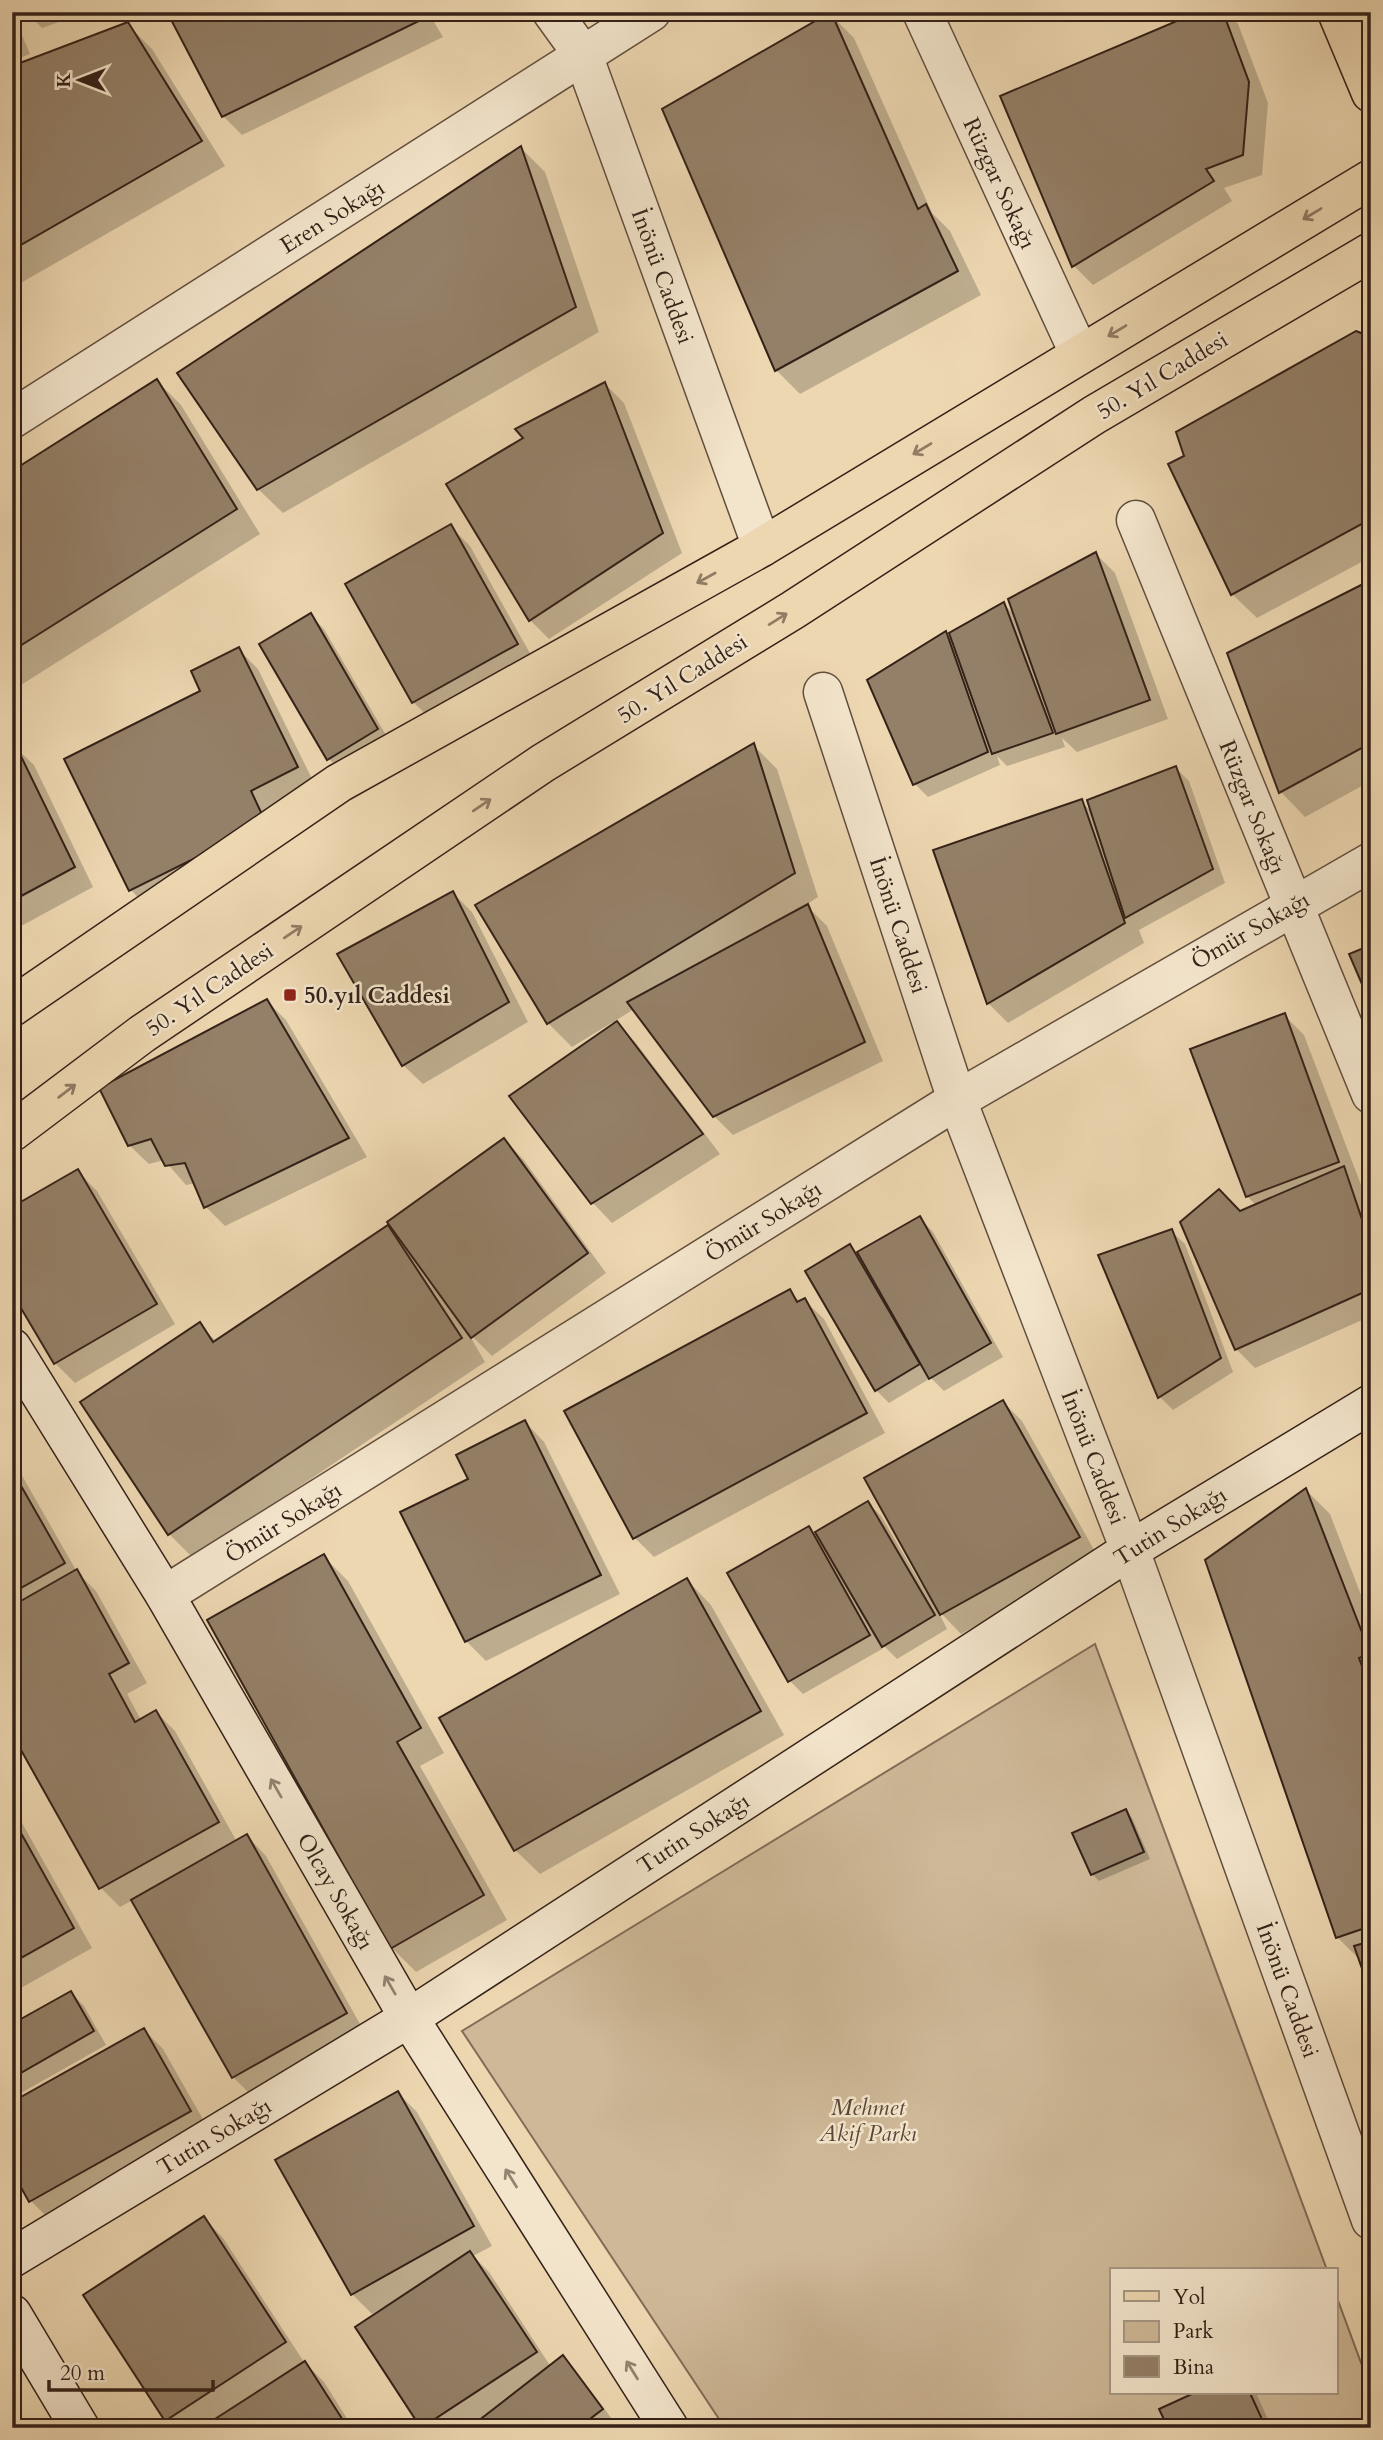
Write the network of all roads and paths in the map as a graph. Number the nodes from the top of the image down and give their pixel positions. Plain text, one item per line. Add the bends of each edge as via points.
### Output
1 (552, 12) edge
2 (651, 12) edge
3 (922, 12) edge
4 (1337, 12) edge
5 (583, 55) junction
6 (1371, 93) edge
7 (1371, 179) edge
8 (1371, 252) edge
9 (1079, 354) junction
10 (12, 419) edge
11 (1136, 520) dead end
12 (762, 547) junction
13 (823, 692) dead end
14 (1371, 862) edge
15 (1293, 904) junction
16 (12, 1007) edge
17 (1371, 1094) edge
18 (957, 1100) junction
19 (12, 1132) edge
20 (12, 1348) edge
21 (1371, 1404) edge
22 (1130, 1550) junction
23 (165, 1595) junction
24 (409, 2018) junction
25 (1371, 2220) edge
26 (12, 2258) edge
27 (12, 2314) edge
28 (80, 2428) edge
29 (669, 2428) edge

1 - 5 street, İnönü Caddesi
2 - 5 street, Eren Sokağı
3 - 9 street, Rüzgar Sokağı
4 - 6 main road
5 - 10 street, Eren Sokağı
5 - 12 street, İnönü Caddesi
7 -> 9 main road
19 -> 8 main road, 50. Yıl Caddesi via 142,1034 543,763 793,610 1094,415
9 -> 12 main road
11 - 15 street, Rüzgar Sokağı
12 -> 16 main road via 339,783
13 - 18 street, İnönü Caddesi
14 - 15 street, Ömür Sokağı
15 - 17 street, Rüzgar Sokağı
15 - 18 street, Ömür Sokağı
18 - 22 street, İnönü Caddesi
18 - 23 street, Ömür Sokağı
20 - 23 street, Olcay Sokağı
21 - 22 street, Tutin Sokağı
22 - 24 street, Tutin Sokağı
22 - 25 street, İnönü Caddesi
24 -> 23 street, Olcay Sokağı
24 - 26 street, Tutin Sokağı
29 -> 24 street, Olcay Sokağı
27 - 28 street

